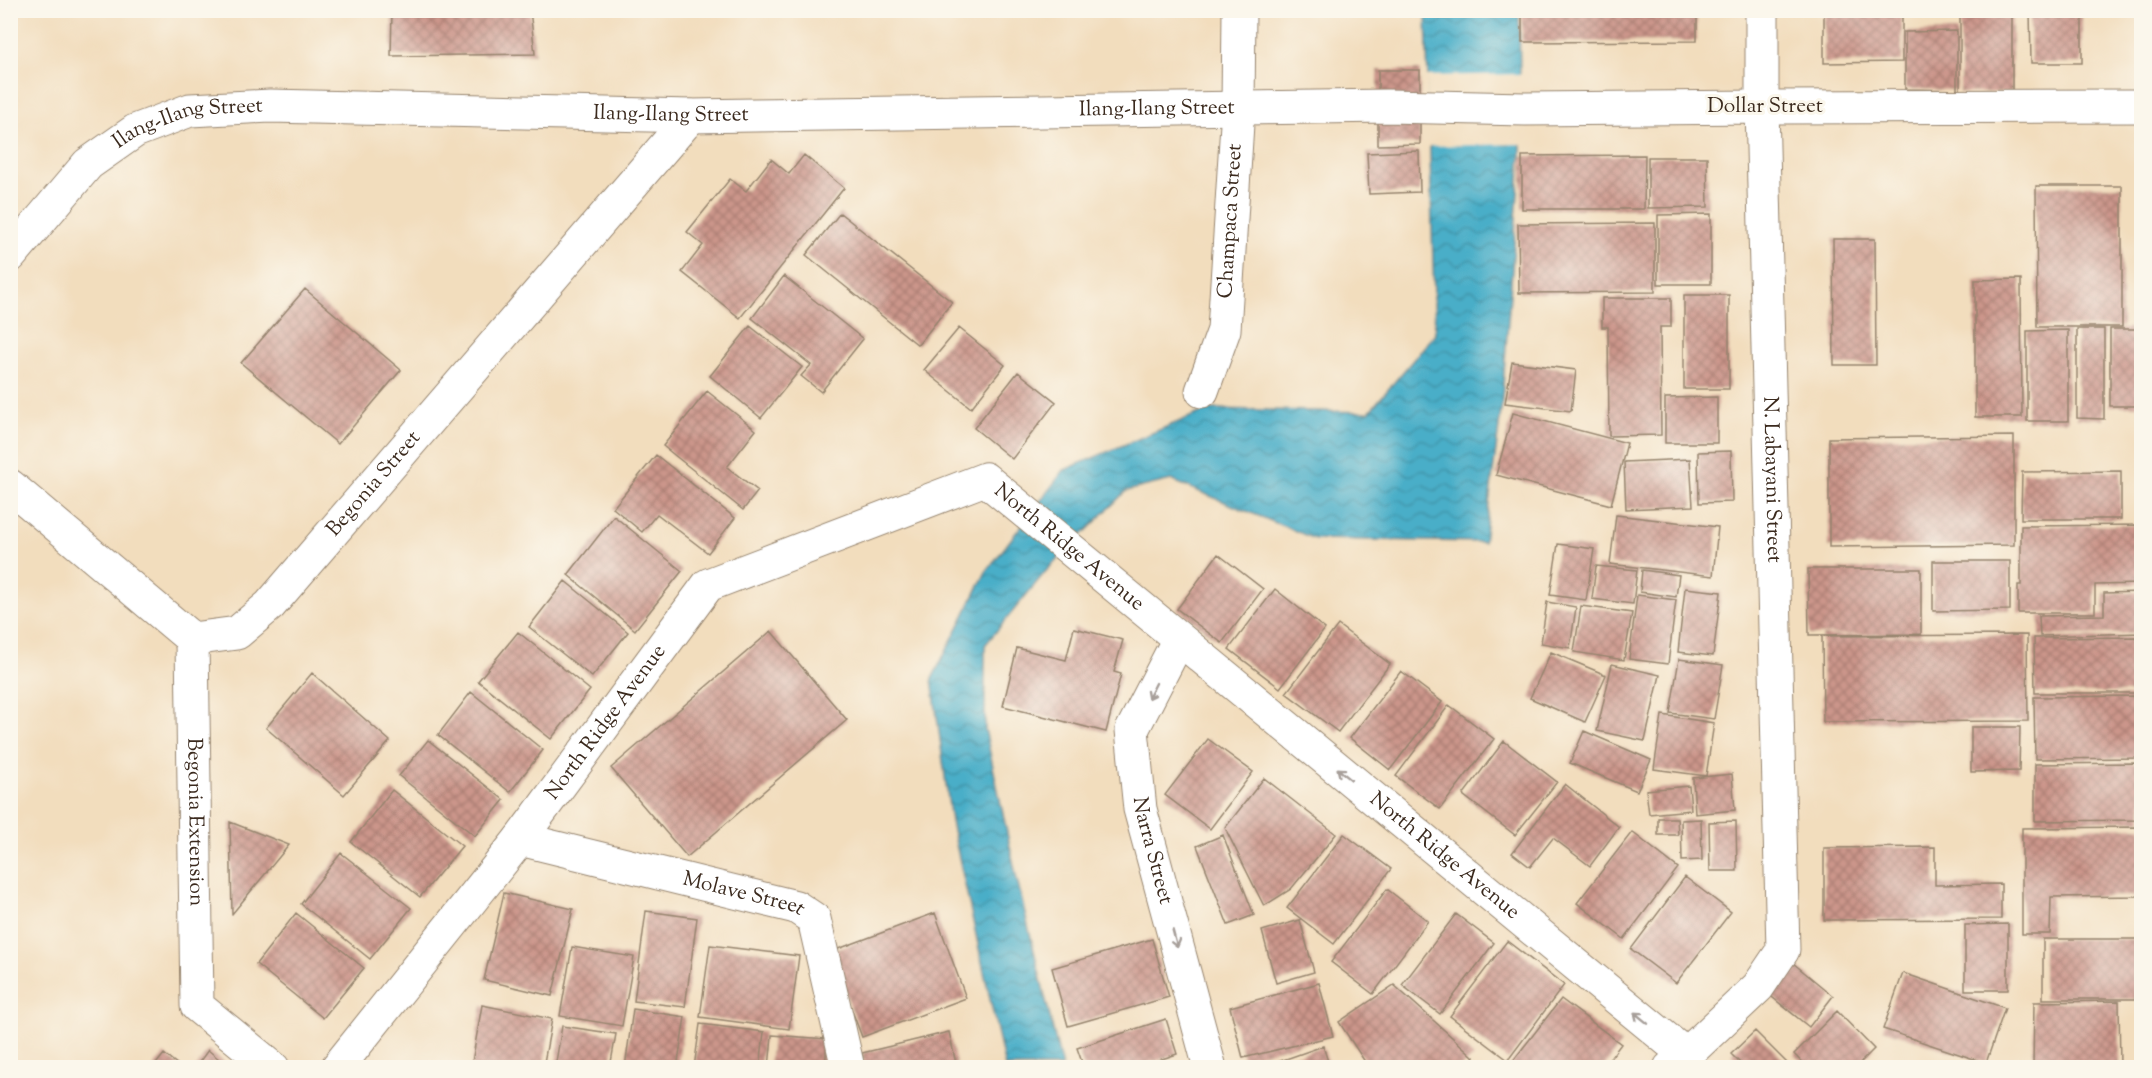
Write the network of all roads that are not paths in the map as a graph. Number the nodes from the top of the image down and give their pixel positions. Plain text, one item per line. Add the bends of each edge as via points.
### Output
1 (1239, 10) edge
2 (1762, 10) edge
3 (1388, 106) joint
4 (2142, 106) edge
5 (1762, 107) junction
6 (1238, 108) junction
7 (691, 116) junction
8 (10, 256) edge
9 (1202, 391) dead end
10 (10, 486) edge
11 (192, 639) junction
12 (1179, 639) junction
13 (520, 839) junction
14 (1678, 1061) edge
15 (273, 1068) edge
16 (337, 1068) edge
17 (848, 1068) edge
18 (1210, 1068) edge

1 - 6 street, Champaca Street
2 - 5 street, N. Labayani Street
3 - 5 street, Dollar Street
3 - 6 street, Ilang-Ilang Street
4 - 5 street, Dollar Street
5 - 14 street, N. Labayani Street via 1783,950 1758,987
6 - 7 street, Ilang-Ilang Street
6 - 9 street, Champaca Street via 1224,330
7 - 8 street, Ilang-Ilang Street via 270,106 190,110 135,131 88,164
7 - 11 street, Begonia Street via 270,605 237,633
10 - 11 street
11 - 15 street, Begonia Extension via 197,1006
12 - 13 street, North Ridge Avenue via 985,479 708,585
14 -> 12 street, North Ridge Avenue
12 -> 18 street, Narra Street via 1132,730 1140,809
13 - 16 street, North Ridge Avenue
13 - 17 street, Molave Street via 796,907 814,920

